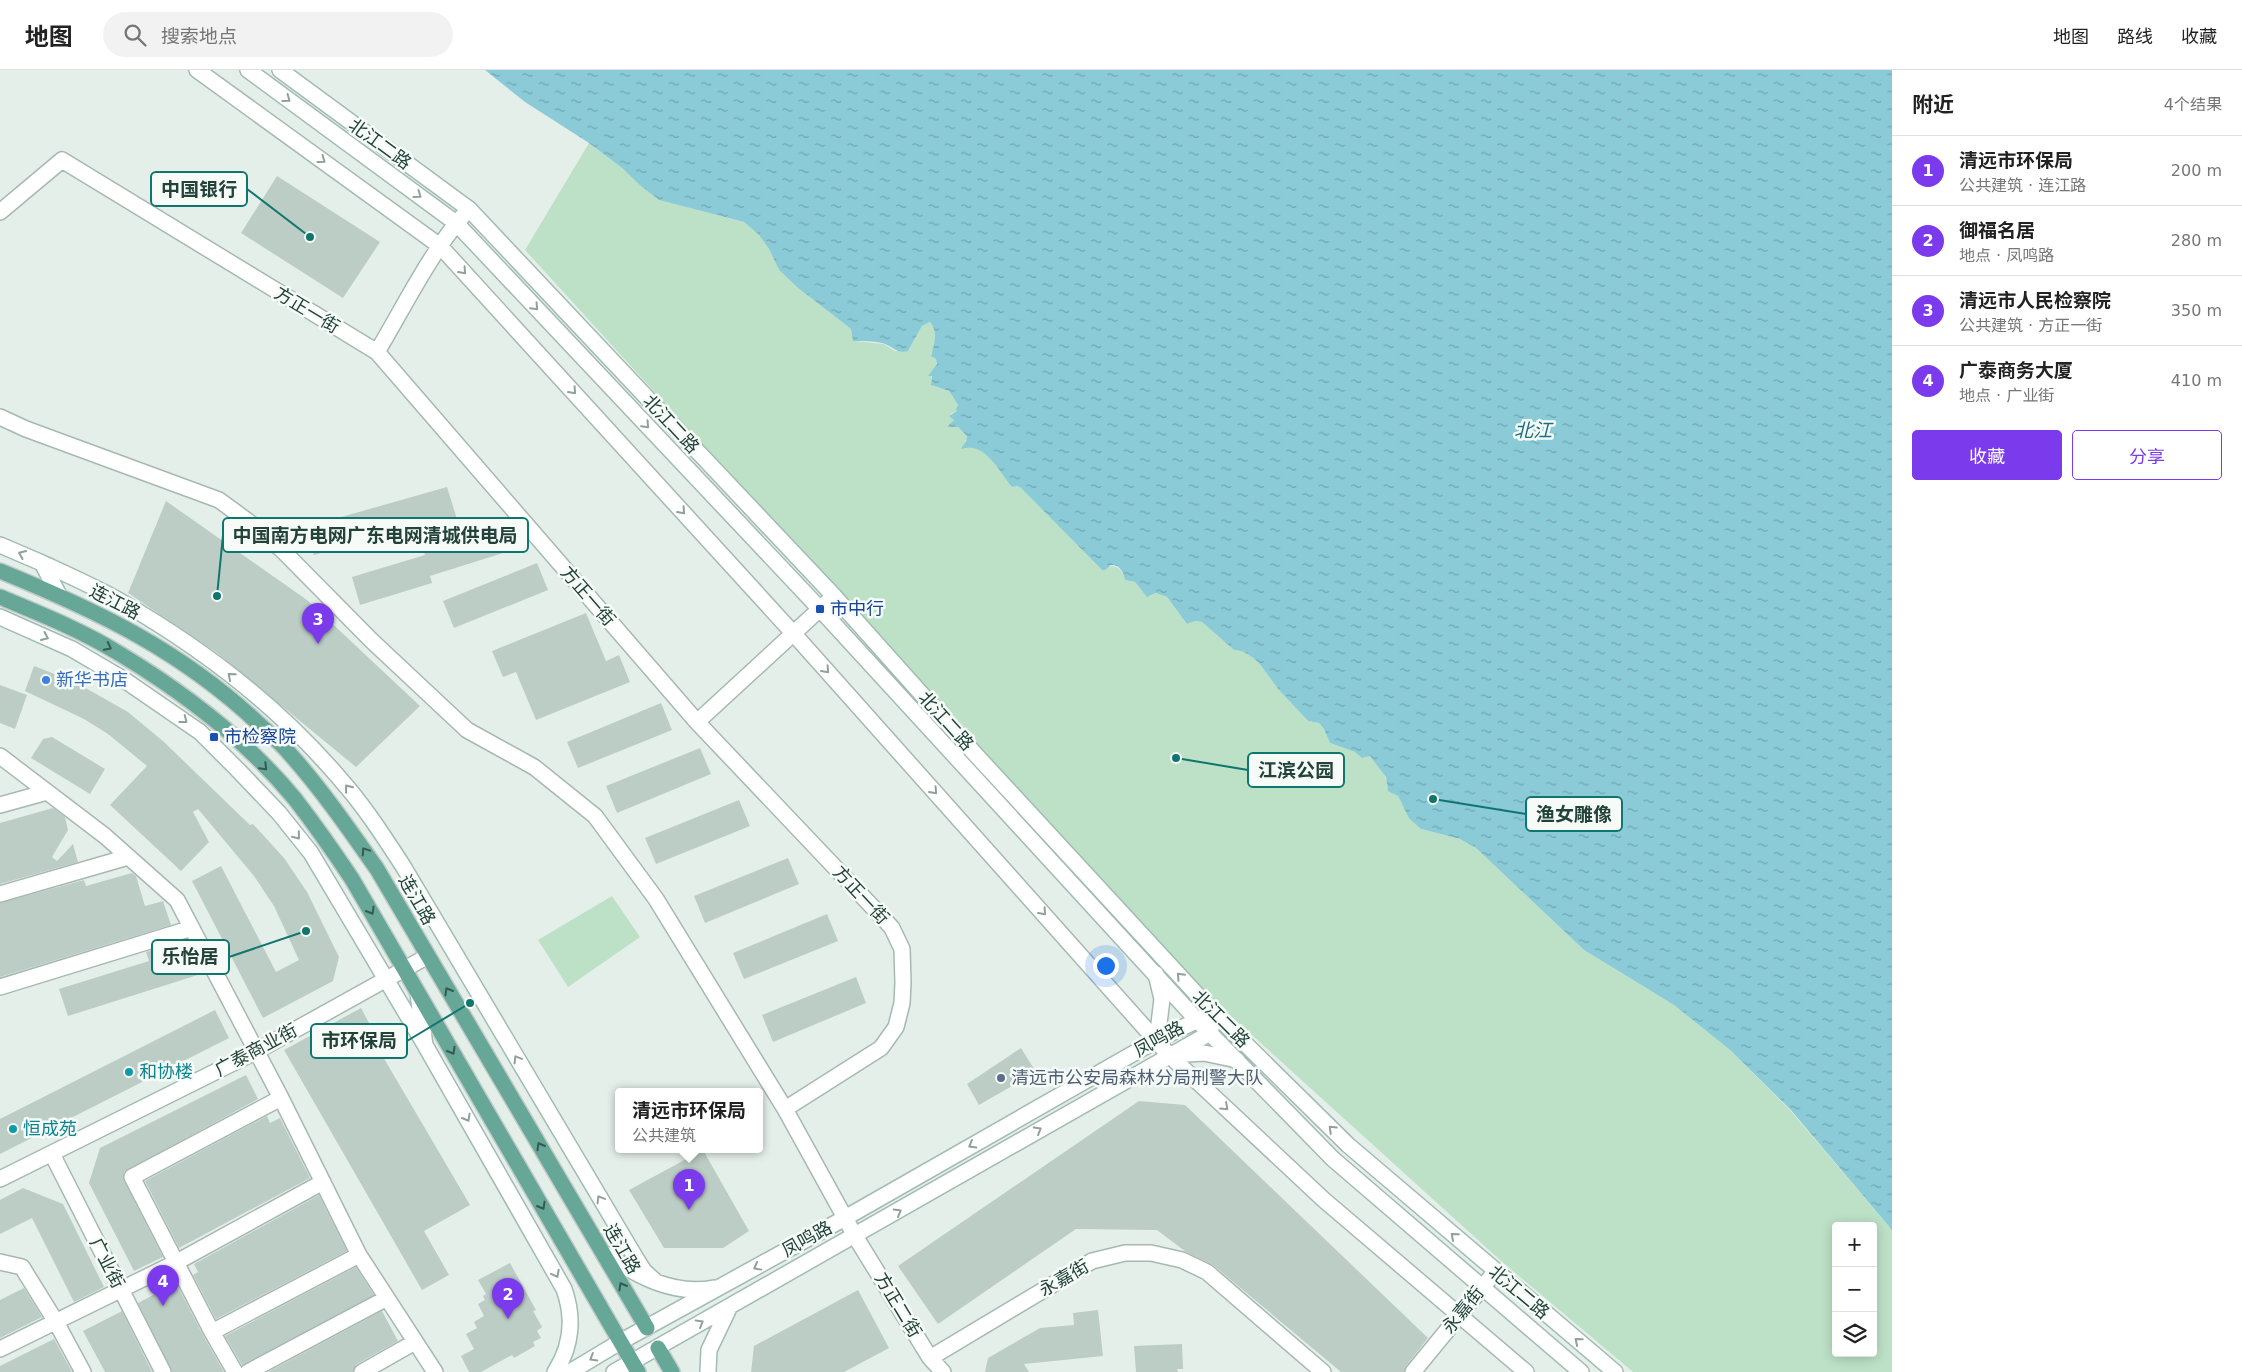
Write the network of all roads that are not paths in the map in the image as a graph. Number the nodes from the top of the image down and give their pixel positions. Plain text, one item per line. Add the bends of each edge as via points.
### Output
1 (197, 70) edge
2 (248, 70) edge
3 (280, 70) edge
4 (469, 209) junction
5 (0, 212) edge
6 (456, 223) junction
7 (440, 246) junction
8 (377, 352) junction
9 (0, 417) edge
10 (0, 545) edge
11 (42, 563) junction
12 (0, 571) edge
13 (59, 595) junction
14 (834, 596) junction
15 (0, 598) edge
16 (820, 609) junction
17 (0, 617) edge
18 (794, 634) junction
19 (697, 722) junction
20 (0, 756) edge
21 (47, 792) junction
22 (0, 806) edge
23 (128, 857) junction
24 (0, 894) edge
25 (192, 928) junction
26 (428, 956) junction
27 (404, 969) junction
28 (1156, 974) junction
29 (386, 978) junction
30 (0, 987) edge
31 (418, 994) junction
32 (1214, 1014) junction
33 (1196, 1019) junction
34 (1210, 1033) junction
35 (1157, 1040) junction
36 (425, 1045) junction
37 (257, 1051) junction
38 (1169, 1055) junction
39 (1237, 1060) junction
40 (281, 1098) junction
41 (785, 1109) junction
42 (52, 1154) junction
43 (0, 1180) edge
44 (323, 1182) junction
45 (845, 1218) junction
46 (856, 1236) junction
47 (603, 1253) junction
48 (359, 1255) junction
49 (0, 1262) edge
50 (175, 1263) junction
51 (1495, 1272) junction
52 (656, 1282) junction
53 (720, 1287) junction
54 (1481, 1287) junction
55 (121, 1290) junction
56 (387, 1298) junction
57 (730, 1306) junction
58 (1459, 1316) junction
59 (56, 1322) junction
60 (647, 1328) junction
61 (212, 1332) junction
62 (415, 1342) junction
63 (620, 1342) junction
64 (658, 1348) junction
65 (0, 1349) edge
66 (930, 1358) junction
67 (635, 1367) edge
68 (82, 1372) edge
69 (163, 1372) edge
70 (235, 1372) edge
71 (248, 1372) edge
72 (362, 1372) edge
73 (435, 1372) edge
74 (555, 1372) edge
75 (570, 1372) edge
76 (614, 1372) edge
77 (672, 1372) edge
78 (708, 1372) edge
79 (943, 1372) edge
80 (1323, 1372) edge
81 (1412, 1372) edge
82 (1526, 1372) edge
83 (1581, 1372) edge
84 (1615, 1372) edge

1 -> 7 street
2 -> 6 street, 北江二路
3 - 4 street, 北江二路
4 - 6 street
4 - 14 street, 北江二路
5 - 8 street, 方正一街 via 62,160
6 - 7 street
6 -> 16 street, 北江二路
7 - 8 street
7 -> 18 street
8 - 19 street, 方正一街
9 - 41 street via 219,500 282,550 467,730 534,767 595,816 656,899
11 -> 10 street, 连江路
11 - 13 street
52 -> 11 street, 连江路 via 637,1260 403,866 342,780 306,741 217,664 120,601
12 - 13 main road, 连江路
26 -> 13 main road, 连江路 via 371,861 334,807 289,752 190,666 131,630
14 - 16 street
32 -> 14 street, 北江二路
15 -> 27 main road via 50,618 119,653 221,727 263,765 328,842
16 - 18 street
16 - 28 street, 北江二路
17 -> 29 street via 80,654 162,704 200,732 279,813 311,852
18 - 19 street
18 -> 35 street
19 - 41 street, 方正一街 via 883,918 902,949 902,1003 896,1027 882,1048
20 - 21 street
21 - 22 street
21 - 23 street
23 - 24 street
23 - 25 street via 177,900
25 - 30 street
25 - 37 street
26 - 27 street, 广泰商业街
47 -> 26 main road, 连江路
27 - 29 street, 广泰商业街
27 - 31 main road
28 - 33 street, 北江二路
28 - 35 street via 1162,999
29 - 36 street
29 - 37 street, 广泰商业街
31 - 36 street
31 -> 63 main road
32 - 33 street, 凤鸣路
32 - 34 street, 凤鸣路
51 -> 32 street, 北江二路 via 1348,1145
33 - 34 street, 北江二路
33 - 35 street, 凤鸣路
34 - 38 street, 凤鸣路
34 - 39 street, 北江二路
35 - 38 street
35 -> 45 street, 凤鸣路
36 -> 74 street via 564,1289 570,1306 569,1340
37 - 40 street
37 - 42 street, 广泰商业街
38 - 39 street via 1204,1053
46 -> 38 street, 凤鸣路
38 -> 58 street via 1324,1200
39 - 54 street, 北江二路 via 1333,1159
40 - 44 street
40 - 50 street via 132,1177
41 - 45 street
42 - 43 street, 广泰商业街
42 - 55 street, 广业街
44 - 48 street
44 - 50 street
45 - 46 street, 方正二街
45 -> 53 street, 凤鸣路
46 - 57 street, 凤鸣路
46 - 66 street, 方正二街
47 - 52 street via 639,1276
60 -> 47 main road, 连江路
48 - 56 street
48 - 61 street
49 - 59 street via 22,1268
50 - 55 street
50 - 61 street
51 - 54 street, 永嘉街
84 -> 51 street, 北江二路
52 - 53 street via 694,1290
53 - 60 street, 凤鸣路
54 - 58 street, 永嘉街
54 - 83 street, 北江二路
55 - 59 street
55 - 69 street, 广业街
56 - 62 street
56 - 71 street
64 -> 57 street, 凤鸣路
57 - 78 street via 709,1350
58 - 81 street, 永嘉街
58 - 82 street
59 - 65 street
59 - 68 street
60 - 63 street, 凤鸣路
60 - 64 street, 连江路
61 - 70 street
62 - 72 street
62 - 73 street
63 - 67 main road
63 -> 75 street, 凤鸣路
64 - 67 street, 凤鸣路
64 - 77 main road, 连江路
66 - 79 street, 方正二街
66 - 80 street, 永嘉街 via 1092,1261 1125,1253 1151,1253 1182,1260 1207,1272
67 - 76 street, 凤鸣路

